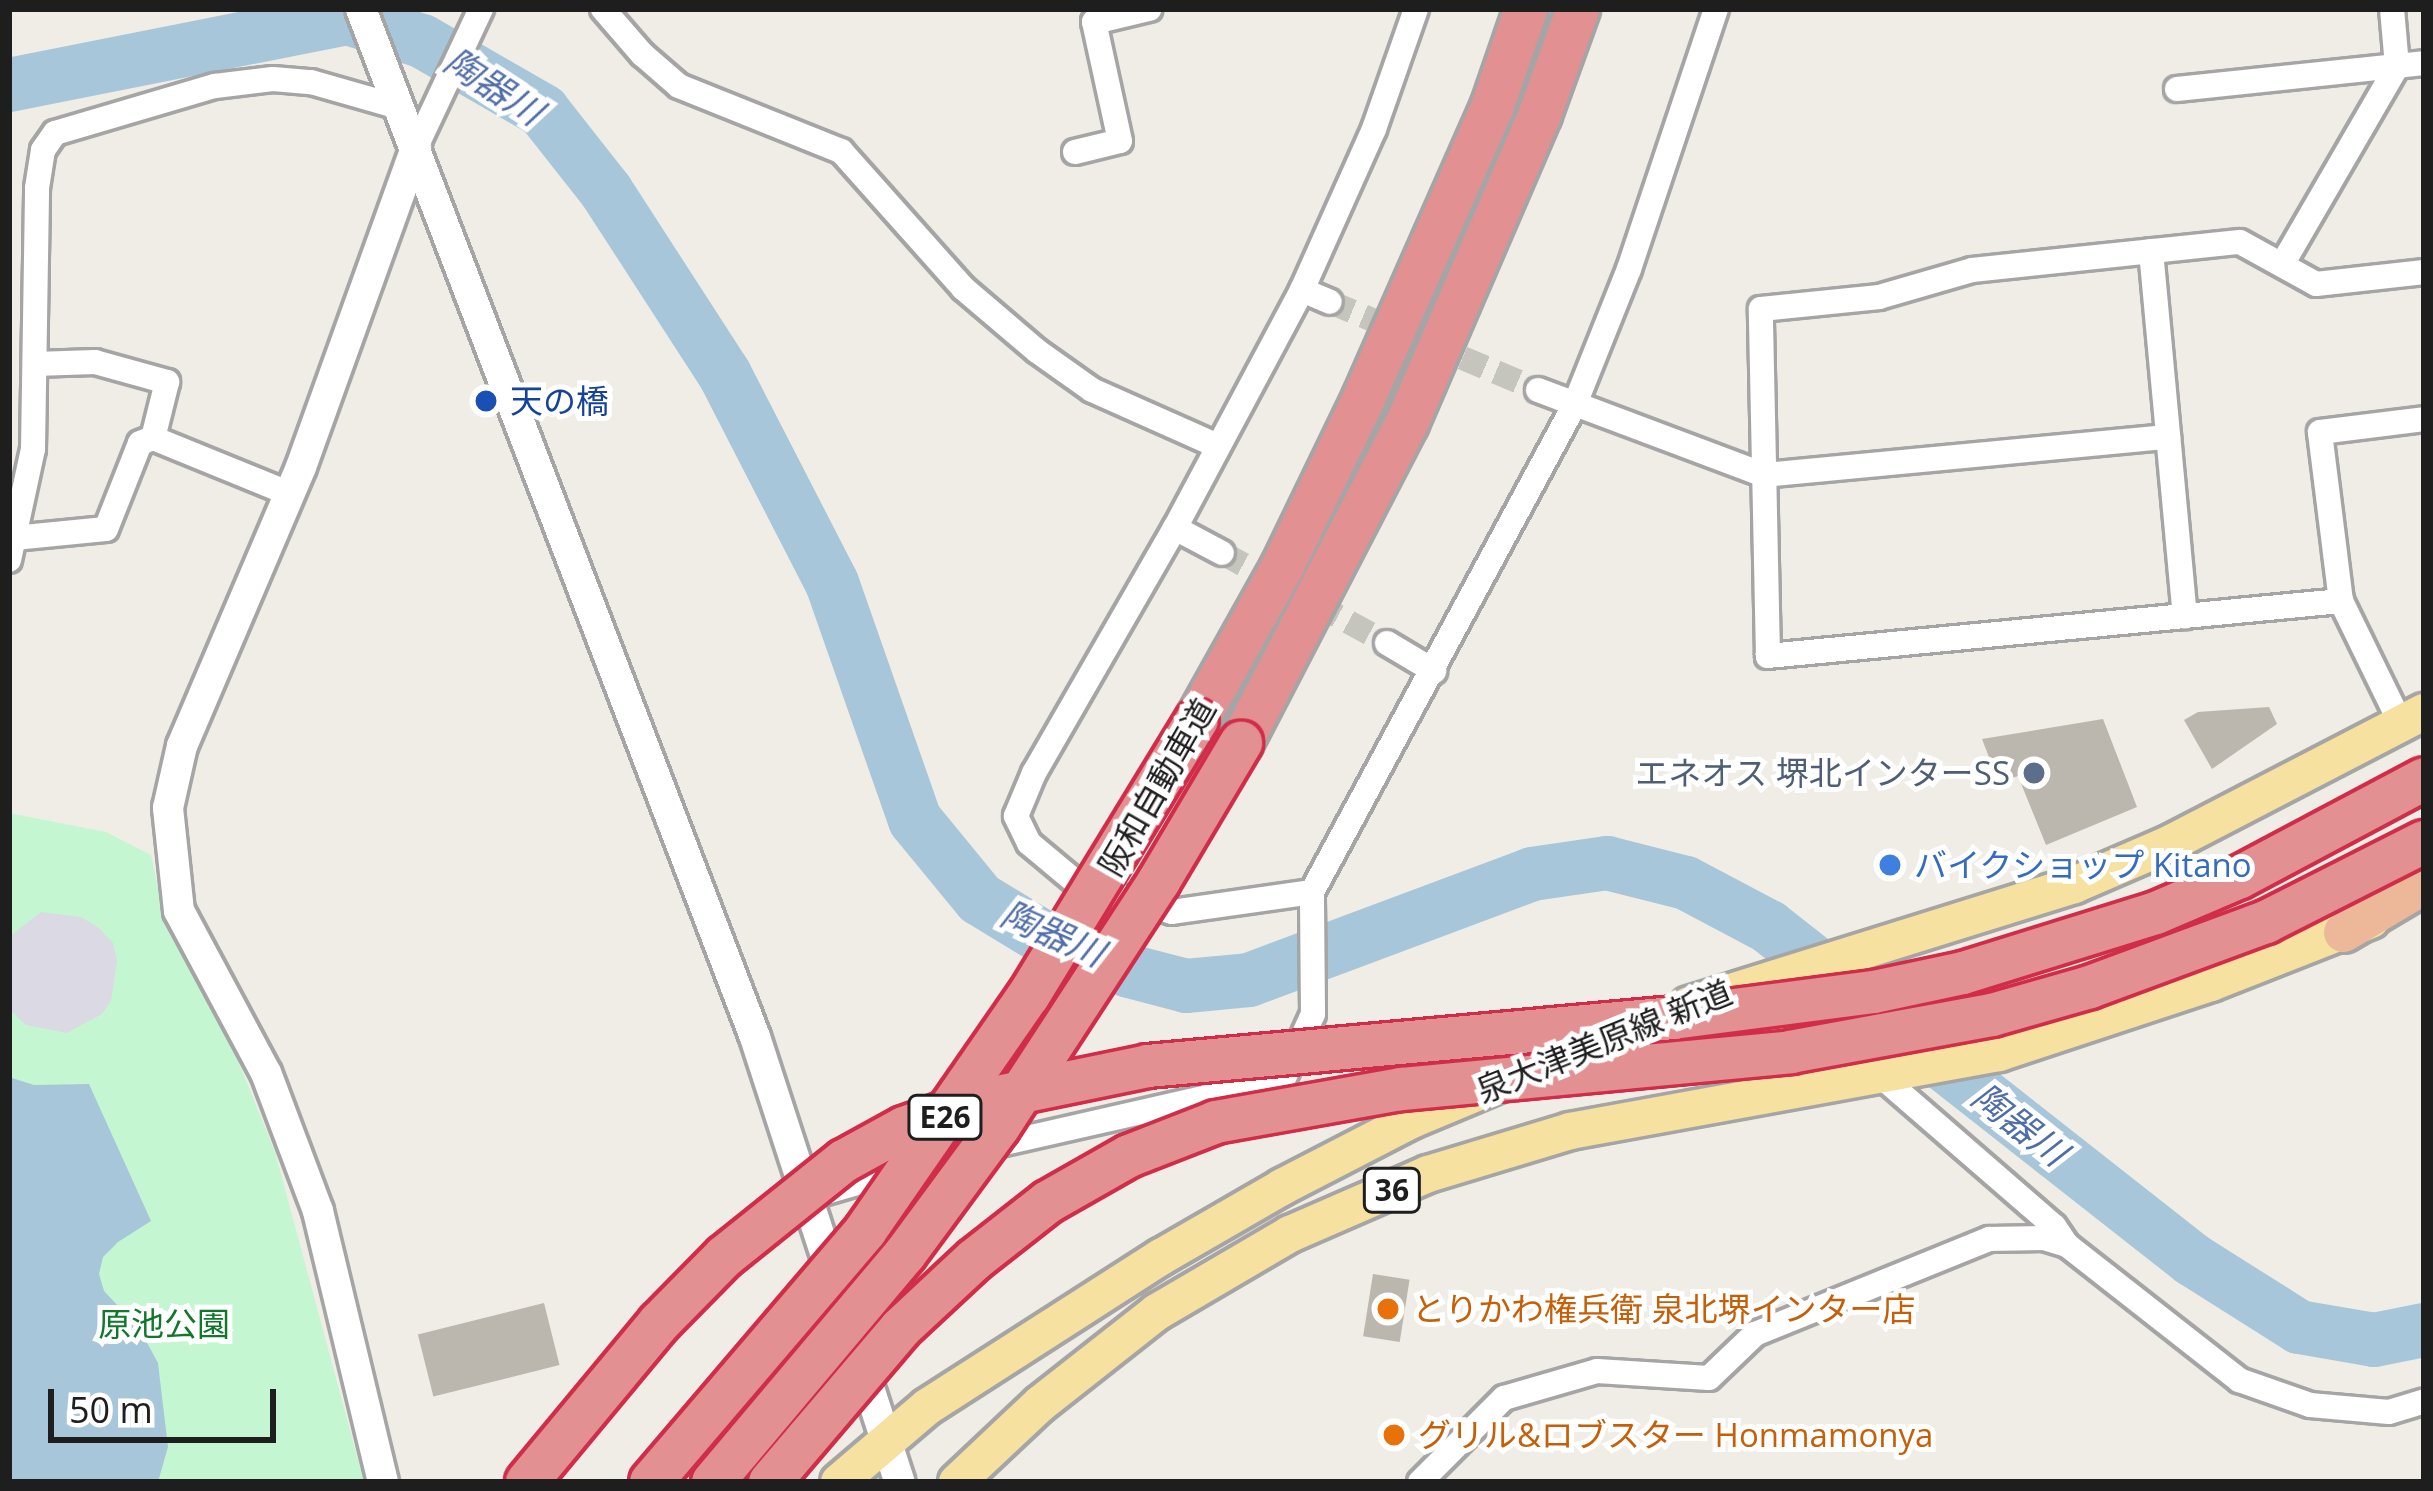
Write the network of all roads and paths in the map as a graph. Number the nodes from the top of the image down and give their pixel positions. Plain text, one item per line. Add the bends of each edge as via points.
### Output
1 (362, 9) edge
2 (481, 9) edge
3 (603, 9) edge
4 (1150, 9) edge
5 (1416, 9) edge
6 (1526, 9) edge
7 (1578, 9) edge
8 (1716, 9) edge
9 (2392, 9) edge
10 (2424, 63) edge
11 (2397, 66) junction
12 (2177, 89) dead end
13 (399, 107) junction
14 (416, 147) junction
15 (1075, 152) dead end
16 (2151, 251) junction
17 (2283, 263) junction
18 (2424, 272) edge
19 (1302, 290) junction
20 (1330, 302) tunnel mouth
21 (34, 364) junction
22 (1538, 390) tunnel mouth
23 (1575, 404) junction
24 (2424, 419) edge
25 (2168, 437) junction
26 (152, 438) junction
27 (1218, 446) junction
28 (1764, 475) junction
29 (290, 494) junction
30 (1175, 528) junction
31 (11, 549) edge
32 (1222, 553) tunnel mouth
33 (2341, 601) junction
34 (2185, 616) junction
35 (1387, 643) tunnel mouth
36 (1434, 671) junction
37 (2412, 718) edge
38 (2424, 778) edge
39 (2424, 842) edge
40 (2424, 884) edge
41 (1312, 892) junction
42 (2424, 897) edge
43 (2343, 932) junction
44 (1894, 1076) junction
45 (804, 1199) junction
46 (2067, 1245) junction
47 (2424, 1401) edge
48 (885, 1442) junction
49 (383, 1482) edge
50 (527, 1482) edge
51 (651, 1482) edge
52 (713, 1482) edge
53 (770, 1482) edge
54 (839, 1482) edge
55 (900, 1482) edge
56 (957, 1482) edge
57 (1420, 1482) edge

1 - 13 street
2 - 14 street
3 - 27 street via 680,86 841,151 963,288 1037,351 1092,390
4 - 15 street via 1094,22 1120,141
5 - 19 street via 1374,129
6 - 51 highway, 阪和自動車道 / E26, bridge via 1492,108 1364,398 1197,721 1041,976 866,1230
7 - 52 highway, 阪和自動車道 / E26, bridge via 1407,423 1159,881 905,1254
8 - 23 street
9 - 11 street
10 - 11 street
11 - 12 street
11 - 17 street
13 - 14 street
13 - 21 street via 311,82 273,80 215,86 55,133 43,150 37,188
14 - 29 street
14 - 45 street via 755,1037
16 - 17 street via 2240,242
16 - 25 street
16 - 28 street via 1972,269 1879,297 1761,309
17 - 18 street via 2316,284
19 - 20 street
19 - 27 street
21 - 26 street via 95,362 167,382
21 - 31 street via 34,448
22 - 23 street
23 - 28 street
23 - 36 street
24 - 33 street via 2320,432
25 - 28 street
25 - 34 street
26 - 29 street
26 - 31 street via 140,443 106,529
27 - 30 street
28 - 34 street via 1768,656
29 - 49 street via 182,746 168,808 170,864 179,911 266,1072 318,1211
30 - 32 street
30 - 41 street via 1016,816 1028,843 1078,884 1172,912
33 - 34 street
33 - 37 street
35 - 36 street
36 - 41 street
37 - 48 main road, 泉大津美原線 新道 / 36 via 2074,885 1744,985 1412,1120 1282,1187 1016,1348
38 - 50 highway, bridge via 2156,913 1963,973 1694,1016 1148,1066 997,1096 922,1121 844,1161 724,1257
39 - 53 highway, bridge via 2266,922 1993,1015 1790,1052 1402,1089 1216,1122 1068,1191 974,1260 901,1328
40 - 43 highway
41 - 45 street via 1313,1014 1283,1080 952,1155
42 - 43 main road, 泉大津美原線 新道 / 36
43 - 44 main road, 泉大津美原線 新道 / 36 via 1999,1053
44 - 46 street
44 - 56 main road, 泉大津美原線 新道 / 36 via 1570,1131 1428,1174 1309,1225 1157,1312
45 - 48 street
46 - 47 street via 2239,1381 2310,1405 2389,1412
46 - 57 street via 1989,1240 1755,1334 1708,1378 1597,1372 1504,1398
48 - 54 main road, 泉大津美原線 新道 / 36
48 - 55 street

